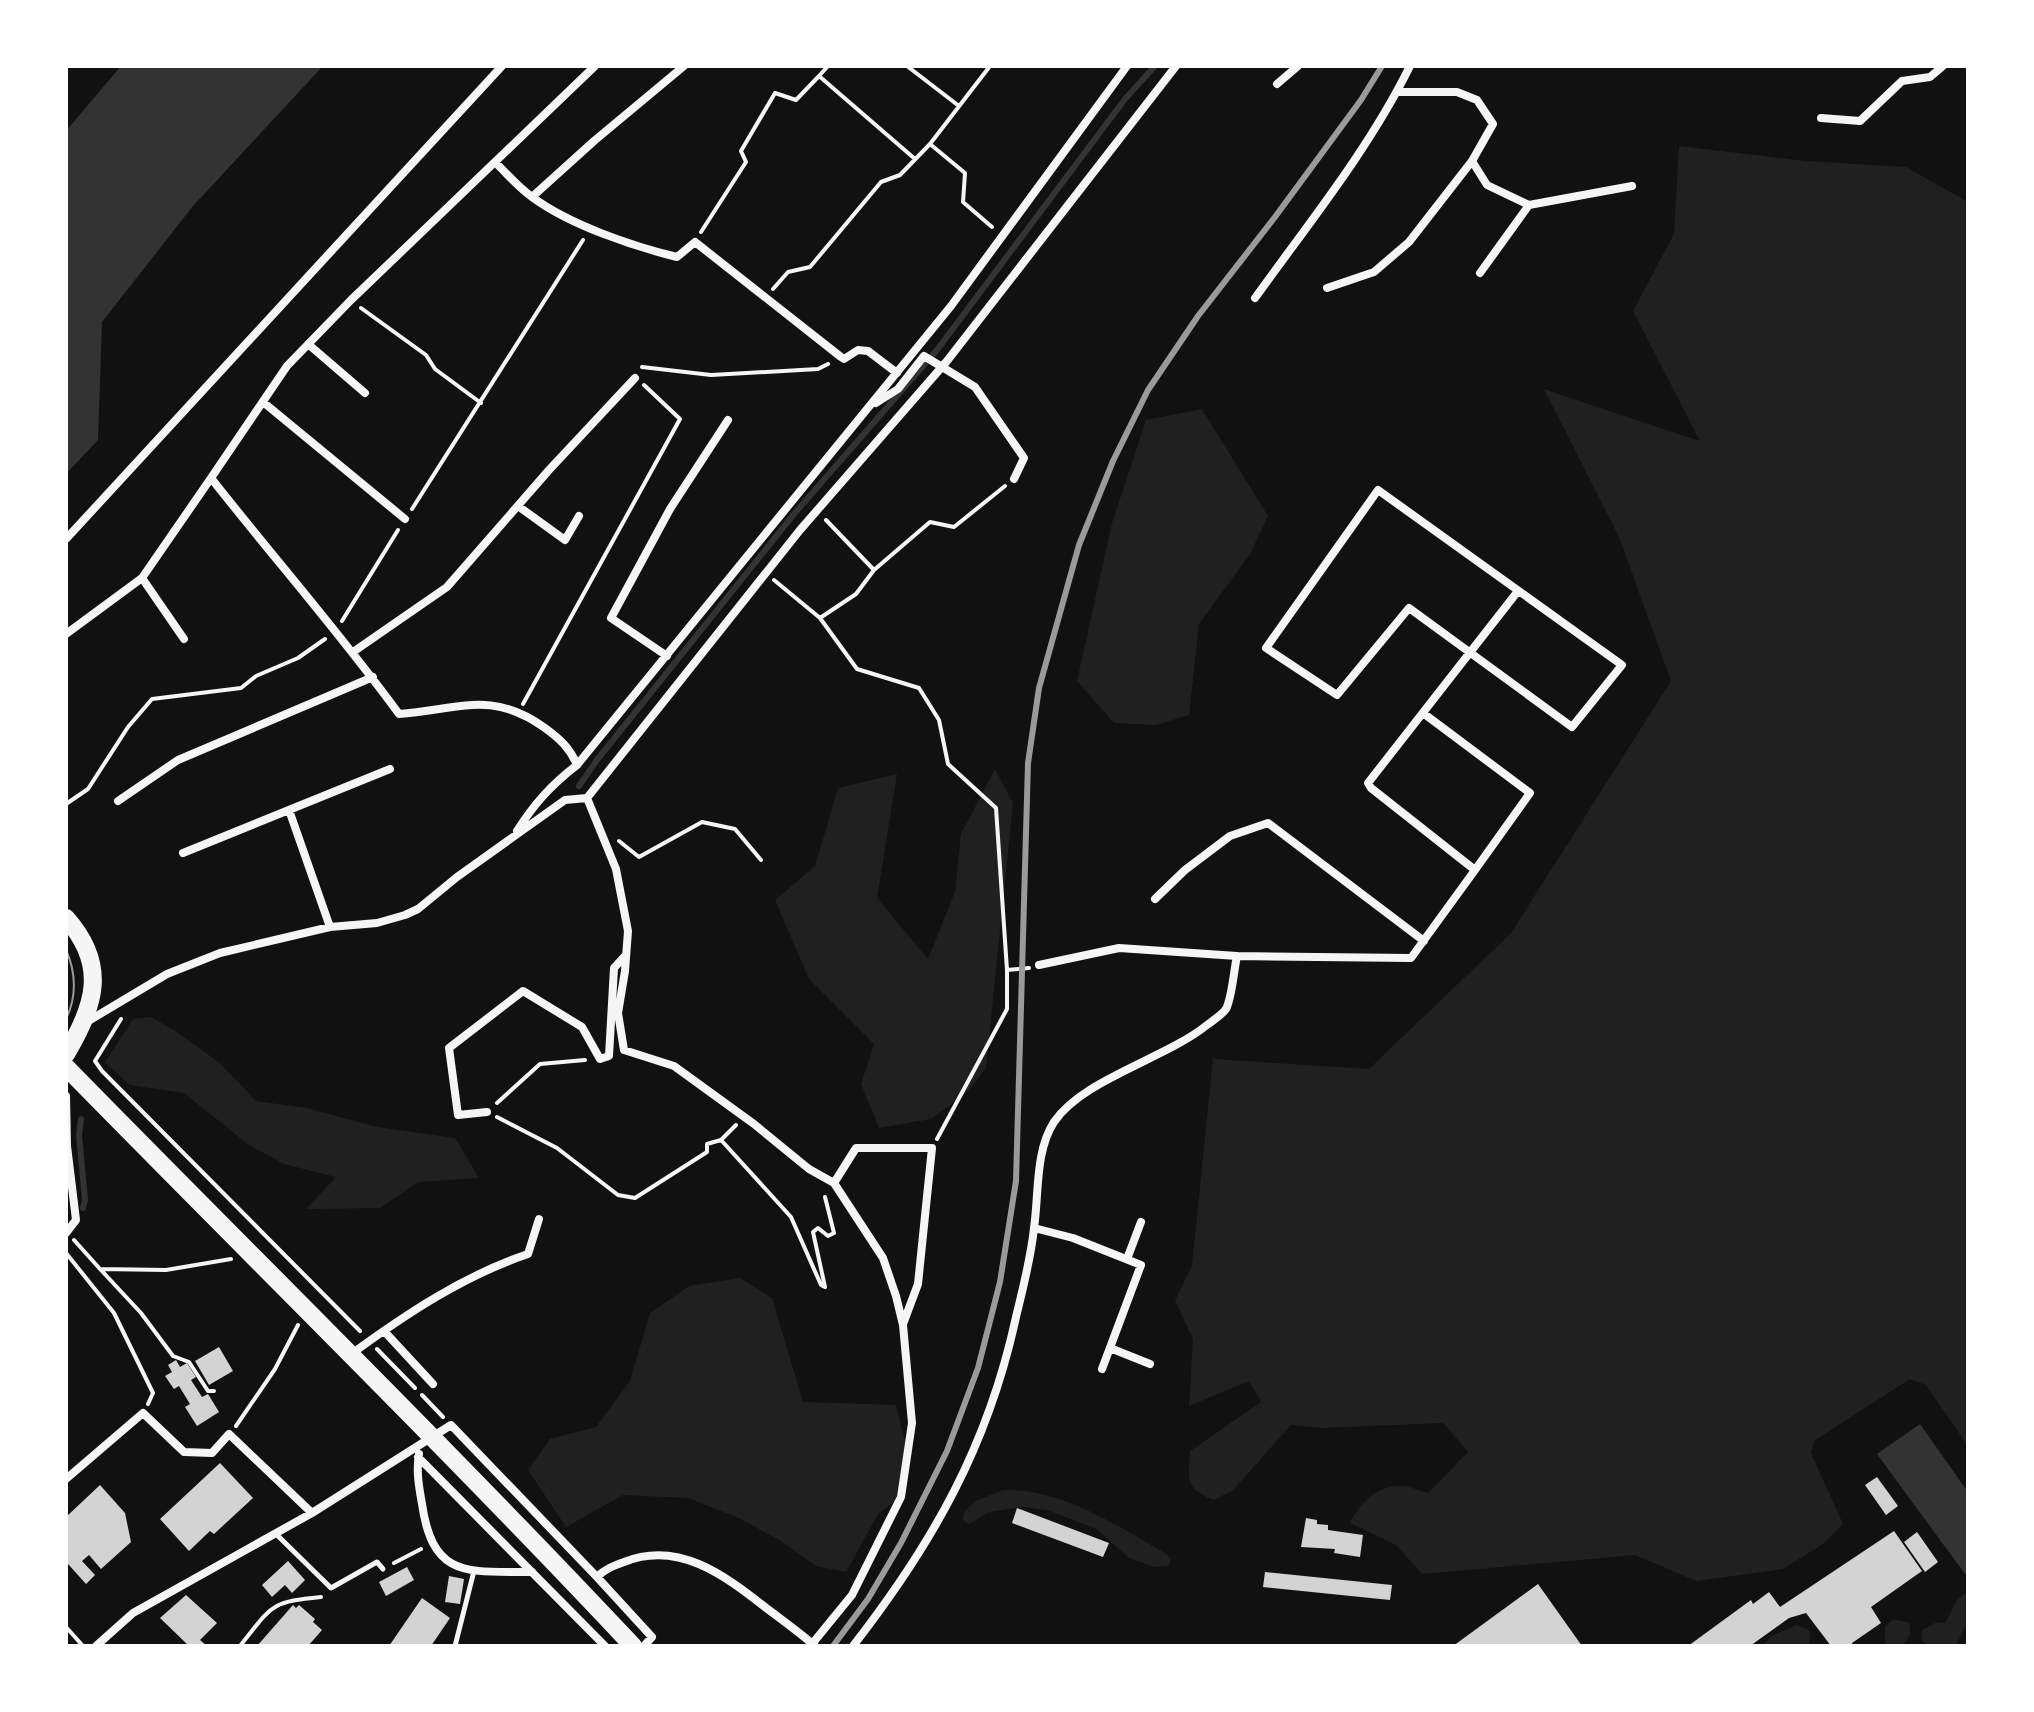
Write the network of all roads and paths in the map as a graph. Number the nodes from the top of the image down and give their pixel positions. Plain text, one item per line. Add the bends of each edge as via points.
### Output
1 (502, 66) edge
2 (595, 66) edge
3 (684, 66) edge
4 (828, 66) edge
5 (907, 66) edge
6 (990, 66) edge
7 (1127, 66) edge
8 (1134, 66) edge
9 (1176, 66) edge
10 (1298, 66) edge
11 (1410, 66) edge
12 (1943, 66) edge
13 (819, 76) junction
14 (1113, 84) junction
15 (1277, 84) dead end
16 (1397, 92) junction
17 (959, 106) junction
18 (1821, 118) dead end
19 (930, 144) junction
20 (915, 159) junction
21 (1472, 161) junction
22 (496, 163) junction
23 (1632, 186) dead end
24 (532, 197) junction
25 (1529, 205) junction
26 (591, 228) junction
27 (1003, 236) junction
28 (695, 242) junction
29 (1480, 273) dead end
30 (1327, 288) dead end
31 (766, 298) junction
32 (1255, 298) dead end
33 (351, 300) junction
34 (308, 344) junction
35 (841, 357) junction
36 (939, 364) junction
37 (897, 373) junction
38 (635, 378) junction
39 (365, 393) dead end
40 (263, 402) junction
41 (481, 403) junction
42 (869, 408) junction
43 (728, 420) dead end
44 (211, 478) junction
45 (1014, 479) joint
46 (518, 506) junction
47 (816, 510) junction
48 (579, 516) dead end
49 (405, 519) junction
50 (66, 539) edge
51 (874, 570) junction
52 (766, 574) junction
53 (142, 578) junction
54 (1518, 591) junction
55 (820, 618) junction
56 (335, 631) junction
57 (66, 634) edge
58 (184, 639) dead end
59 (353, 652) junction
60 (1470, 653) junction
61 (667, 656) junction
62 (373, 677) junction
63 (519, 711) junction
64 (1423, 713) junction
65 (577, 765) junction
66 (390, 769) dead end
67 (587, 798) junction
68 (118, 801) dead end
69 (66, 804) edge
70 (289, 810) junction
71 (603, 832) junction
72 (515, 835) junction
73 (183, 853) dead end
74 (761, 860) dead end
75 (1475, 870) junction
76 (1155, 899) dead end
77 (66, 918) edge
78 (330, 927) junction
79 (1424, 941) junction
80 (626, 955) junction
81 (1237, 956) junction
82 (1039, 965) joint
83 (1007, 970) junction
84 (124, 999) junction
85 (85, 1023) junction
86 (66, 1054) edge
87 (600, 1059) junction
88 (66, 1067) edge
89 (66, 1096) edge
90 (487, 1112) junction
91 (744, 1117) junction
92 (721, 1140) junction
93 (932, 1148) junction
94 (820, 1175) junction
95 (834, 1183) junction
96 (539, 1219) dead end
97 (1141, 1222) dead end
98 (1034, 1228) junction
99 (66, 1233) edge
100 (66, 1253) edge
101 (253, 1256) junction
102 (1127, 1259) junction
103 (100, 1269) junction
104 (305, 1311) junction
105 (903, 1325) junction
106 (384, 1331) junction
107 (369, 1341) junction
108 (1110, 1348) junction
109 (350, 1355) junction
110 (1150, 1364) dead end
111 (1102, 1369) dead end
112 (433, 1384) dead end
113 (214, 1391) dead end
114 (143, 1413) junction
115 (451, 1425) junction
116 (229, 1434) junction
117 (427, 1440) junction
118 (418, 1457) junction
119 (66, 1479) edge
120 (312, 1513) junction
121 (275, 1533) junction
122 (383, 1569) dead end
123 (474, 1571) junction
124 (533, 1572) junction
125 (597, 1577) junction
126 (66, 1627) edge
127 (652, 1637) junction
128 (627, 1640) edge
129 (813, 1645) edge
130 (83, 1646) edge
131 (96, 1646) edge
132 (455, 1646) edge
133 (605, 1646) edge
134 (644, 1646) edge
135 (661, 1646) edge
136 (853, 1646) edge

1 - 50 street
2 - 22 street
3 - 24 street
4 - 13 path
5 - 17 path
6 - 17 path
7 - 14 street
8 - 14 street
9 - 36 street
10 - 15 street
11 - 16 street
12 - 18 street via 1930,77 1902,81 1860,121
13 - 20 path
13 - 28 path via 796,100 775,93 741,151 746,162
14 - 27 street
16 - 21 street via 1457,92 1477,100 1493,124
16 - 32 street
17 - 19 path
19 - 20 path
19 - 27 path via 965,173 963,202
20 - 31 path via 900,175 881,182 810,267 788,272
21 - 25 street via 1487,185
21 - 30 street via 1409,242 1374,272
22 - 24 street
22 - 33 street
23 - 25 street
24 - 26 street
25 - 29 street
26 - 28 street via 677,257
26 - 41 path
27 - 37 street
28 - 31 street
31 - 35 street
33 - 34 street
33 - 41 path
34 - 39 street
34 - 40 street
35 - 37 street via 868,351
35 - 38 path via 818,369 711,375 641,367
36 - 42 street via 925,357 898,389
36 - 45 street via 975,387 1024,458
36 - 47 street
37 - 42 street
38 - 46 street
38 - 63 path via 680,419
40 - 44 street
40 - 49 street
41 - 49 path
42 - 61 street
43 - 61 street via 670,509 611,618
44 - 53 street
44 - 56 street
45 - 51 path via 954,527 930,522
46 - 48 street via 565,540
46 - 59 street via 447,587
47 - 51 path
47 - 52 street
49 - 56 path
51 - 55 path via 856,594
52 - 55 path
52 - 67 street
53 - 57 street
53 - 58 street
54 - 60 street
54 - 60 street via 1622,665 1572,727
54 - 60 street via 1378,490 1266,648 1337,695 1409,608
55 - 83 path via 857,669 919,688 939,720 948,764 996,808
56 - 59 street
56 - 69 path via 241,688 152,699 88,789
59 - 62 street
60 - 64 street
61 - 65 street
62 - 63 street via 399,714 485,703
62 - 68 street via 178,760
63 - 65 street via 566,745
64 - 75 street via 1368,783
64 - 75 street via 1530,793
65 - 72 street via 532,806
66 - 70 street
67 - 71 street
67 - 72 street via 565,800
70 - 73 street
70 - 78 street
71 - 74 path via 639,857 702,822 715,824 735,829
71 - 80 street via 628,931
72 - 78 street via 418,909 391,920
75 - 79 street
76 - 79 street via 1230,836 1268,823
77 - 85 main road via 86,948 92,974
78 - 84 street via 220,953
79 - 81 street via 1411,958
80 - 87 street via 614,968 609,1056
80 - 91 street via 618,1013 624,1050 674,1066
81 - 82 street via 1119,948
81 - 98 street via 1226,1010 1187,1040 1084,1093 1055,1120 1044,1142
82 - 83 path
83 - 93 path via 1007,1009
84 - 85 street
84 - 107 path via 131,1009 95,1061 102,1071
85 - 86 main road
87 - 90 path via 540,1064
87 - 90 street via 582,1027 523,991 449,1048 458,1115
88 - 101 main road
89 - 99 street via 76,1220
90 - 92 path via 557,1148 618,1195 635,1198 707,1152 707,1144
91 - 92 path
91 - 94 street
92 - 94 path via 791,1217 825,1287 813,1232 818,1228 828,1236 834,1233
93 - 95 street via 856,1148
93 - 105 street via 918,1284
94 - 95 street
95 - 105 street via 883,1258
96 - 106 street via 528,1254 450,1288
97 - 102 street
98 - 102 street
98 - 136 street via 997,1391 960,1483 899,1587
99 - 103 path
100 - 114 path via 114,1313 153,1393
101 - 103 path via 166,1270
101 - 104 main road
102 - 108 street via 1141,1265
103 - 113 path via 173,1356 189,1362 208,1391
104 - 109 main road
104 - 116 path via 275,1369
105 - 129 street via 912,1423 901,1497 852,1595
106 - 107 street
106 - 112 street
107 - 109 street
107 - 115 path
108 - 110 street
108 - 111 street
109 - 117 main road
114 - 116 street via 184,1452 212,1453
114 - 119 street
115 - 117 street
115 - 125 street
116 - 120 street
117 - 118 street
117 - 120 street
117 - 128 main road
118 - 123 street via 423,1515 433,1545 442,1558
118 - 124 street
120 - 121 street
121 - 122 lane via 331,1588 377,1562
121 - 131 street via 133,1613
123 - 124 street
123 - 132 lane
124 - 133 street
125 - 127 street
125 - 129 street via 632,1558 682,1557 718,1571
126 - 130 path
127 - 134 street
127 - 135 street

